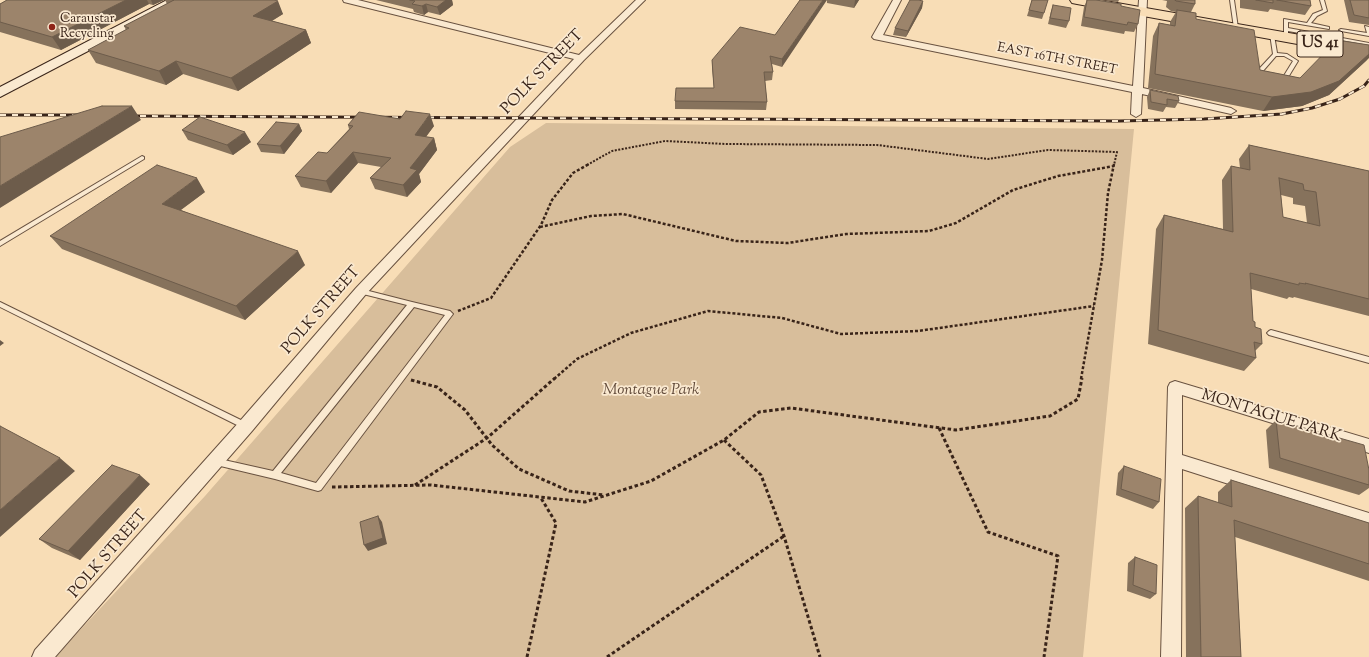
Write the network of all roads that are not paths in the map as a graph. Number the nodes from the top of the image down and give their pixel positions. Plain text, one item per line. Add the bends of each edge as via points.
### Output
1 (176, 0) edge
2 (346, 0) edge
3 (388, 0) edge
4 (641, 0) edge
5 (897, 0) edge
6 (1077, 0) edge
7 (1232, 0) edge
8 (1322, 0) edge
9 (1143, 6) edge
10 (376, 8) junction
11 (1308, 24) junction
12 (1367, 27) dead end
13 (1236, 28) junction
14 (1328, 28) dead end
15 (1316, 30) junction
16 (1340, 30) dead end
17 (1286, 33) junction
18 (1369, 34) edge
19 (1272, 35) junction
20 (1352, 37) junction
21 (1369, 44) edge
22 (1369, 52) edge
23 (1275, 54) junction
24 (581, 58) junction
25 (1138, 90) junction
26 (0, 93) edge
27 (1231, 111) dead end
28 (1136, 114) dead end
29 (142, 158) dead end
30 (0, 244) edge
31 (361, 291) junction
32 (0, 304) edge
33 (412, 304) junction
34 (1271, 333) dead end
35 (1369, 360) edge
36 (246, 426) junction
37 (1369, 448) edge
38 (1174, 460) junction
39 (213, 462) junction
40 (275, 475) junction
41 (1369, 521) edge
42 (42, 657) edge
43 (1171, 657) edge

1 - 26 main road
2 - 10 street
3 - 10 street
4 - 24 street, POLK STREET
5 - 25 street, EAST 16TH STREET via 877,37
6 - 9 main road, US 41
7 - 13 lane
8 - 11 lane via 1325,11 1315,15
9 - 13 main road, US 41
9 - 25 street
10 - 24 street
11 - 15 lane
11 - 17 lane via 1286,20
12 - 18 lane
13 - 19 main road, US 41
14 - 15 lane
15 - 17 lane
15 - 20 lane
16 - 20 lane
17 - 19 main road, US 41
17 - 22 main road, US 41
18 - 20 lane
19 - 23 lane
20 - 21 lane
23 - 23 lane via 1258,76 1260,81 1276,85 1282,83 1296,61 1285,55
24 - 31 street, POLK STREET
25 - 27 street, EAST 16TH STREET
25 - 28 street
29 - 30 lane
31 - 33 lane
31 - 36 street, POLK STREET
32 - 36 lane
33 - 40 lane
33 - 40 lane via 450,314 318,487
34 - 35 lane
36 - 39 street, POLK STREET
37 - 38 street, MONTAGUE PARK via 1175,387
38 - 41 street
38 - 43 street
39 - 40 lane
39 - 42 street, POLK STREET

